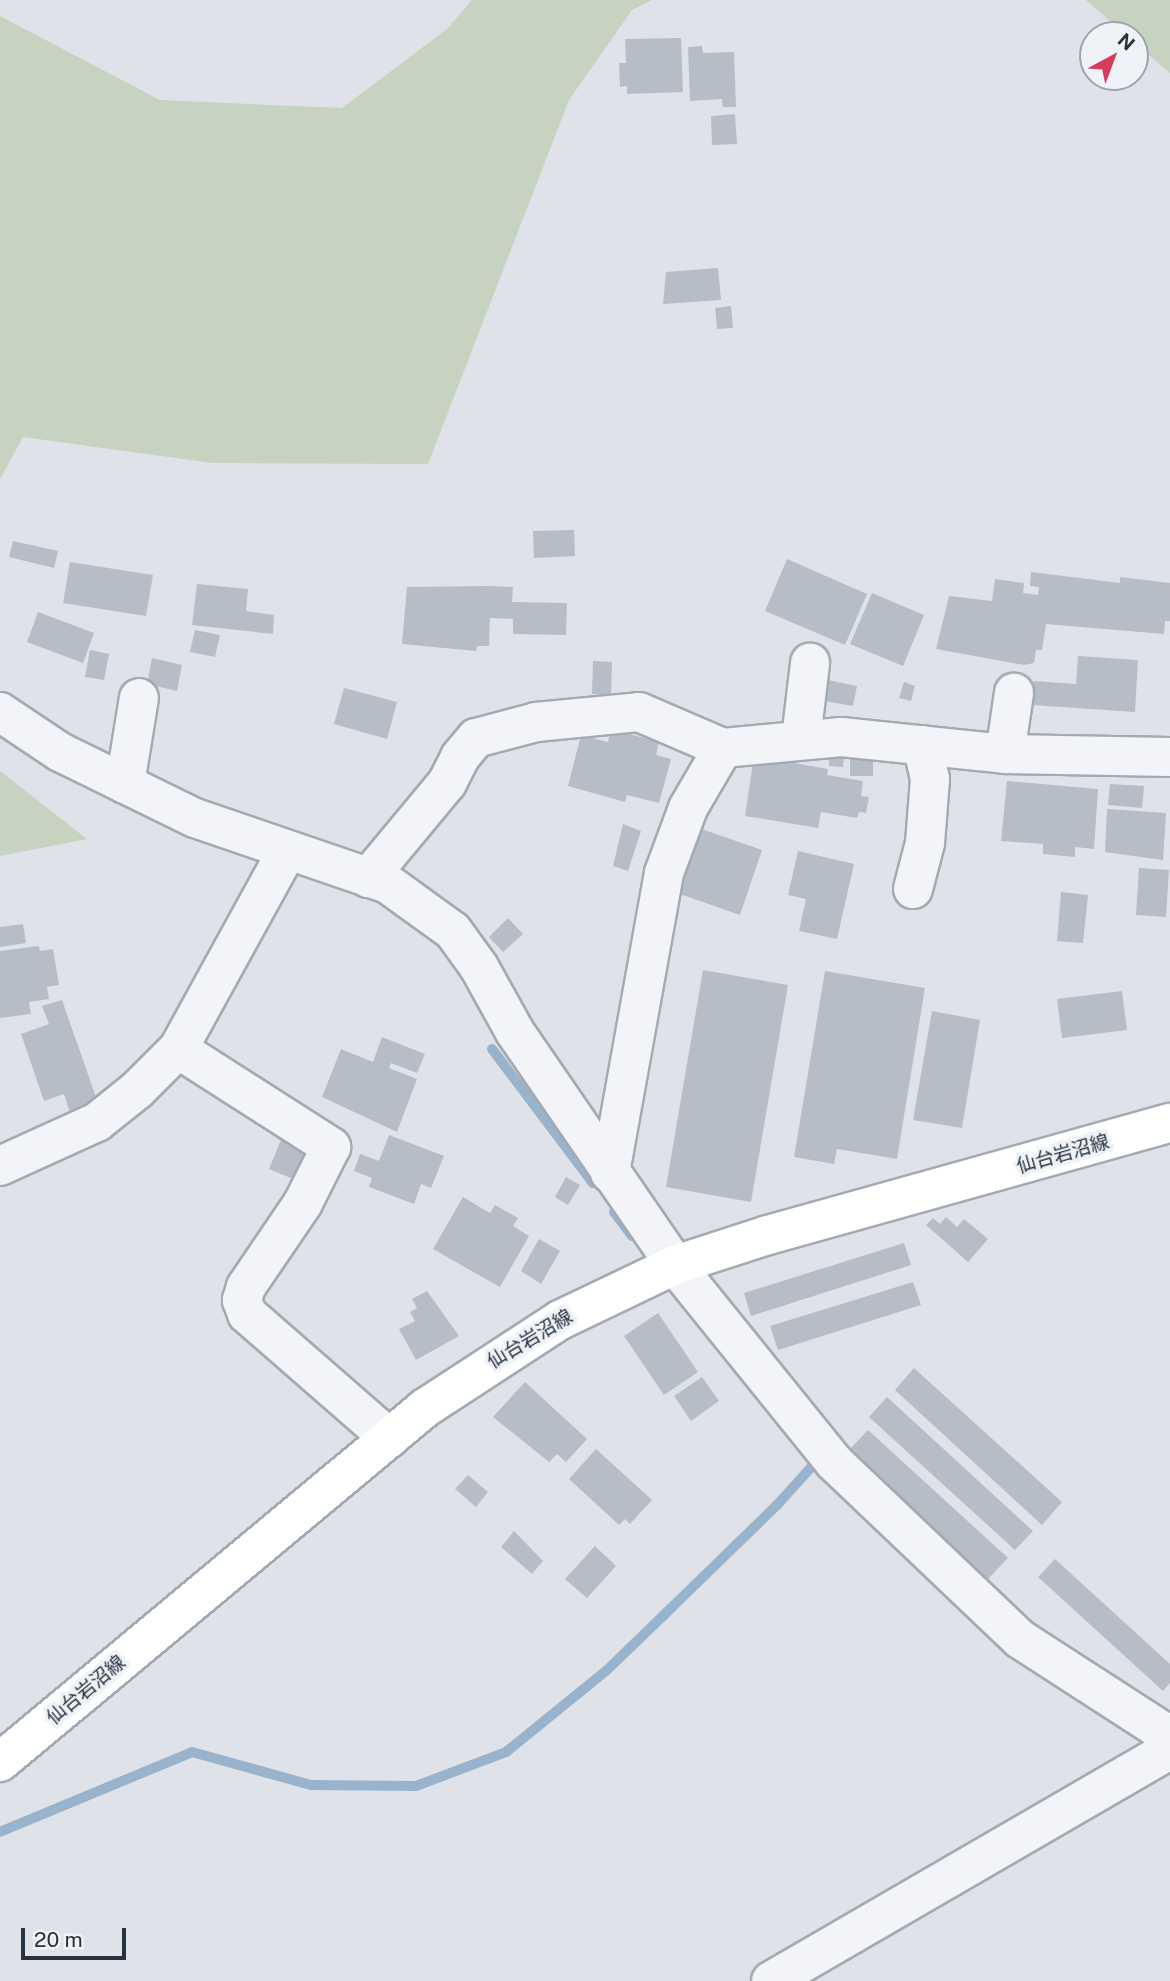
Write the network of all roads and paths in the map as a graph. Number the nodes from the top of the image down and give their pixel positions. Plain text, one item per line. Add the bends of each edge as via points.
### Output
1 (810, 663) dead end
2 (1014, 693) dead end
3 (139, 698) dead end
4 (0, 712) edge
5 (801, 739) junction
6 (922, 745) junction
7 (723, 748) junction
8 (1005, 754) junction
9 (1170, 757) edge
10 (124, 783) junction
11 (287, 850) junction
12 (368, 878) junction
13 (913, 889) dead end
14 (178, 1049) junction
15 (1170, 1122) edge
16 (0, 1166) edge
17 (610, 1173) junction
18 (675, 1265) junction
19 (389, 1438) junction
20 (1170, 1736) edge
21 (1170, 1750) edge
22 (0, 1762) edge
23 (771, 1981) edge

1 - 5 street
2 - 8 street
3 - 10 street
4 - 10 street via 60,752
5 - 6 street via 841,737
5 - 7 street
6 - 8 street
6 - 13 street via 930,779 925,843
7 - 12 street via 639,712 536,722 476,738 447,783
7 - 17 street via 688,808 664,873
8 - 9 street
10 - 11 street via 195,818
11 - 12 street
11 - 14 street
12 - 17 street via 409,897 453,931
14 - 16 street via 138,1090 97,1122
14 - 19 street via 331,1147 303,1203 246,1287 242,1300 247,1314
15 - 18 main road, 仙台岩沼線
17 - 18 street
18 - 19 main road, 仙台岩沼線 via 513,1348
18 - 20 street via 834,1462 935,1560 1020,1639
19 - 22 main road, 仙台岩沼線
21 - 23 street

